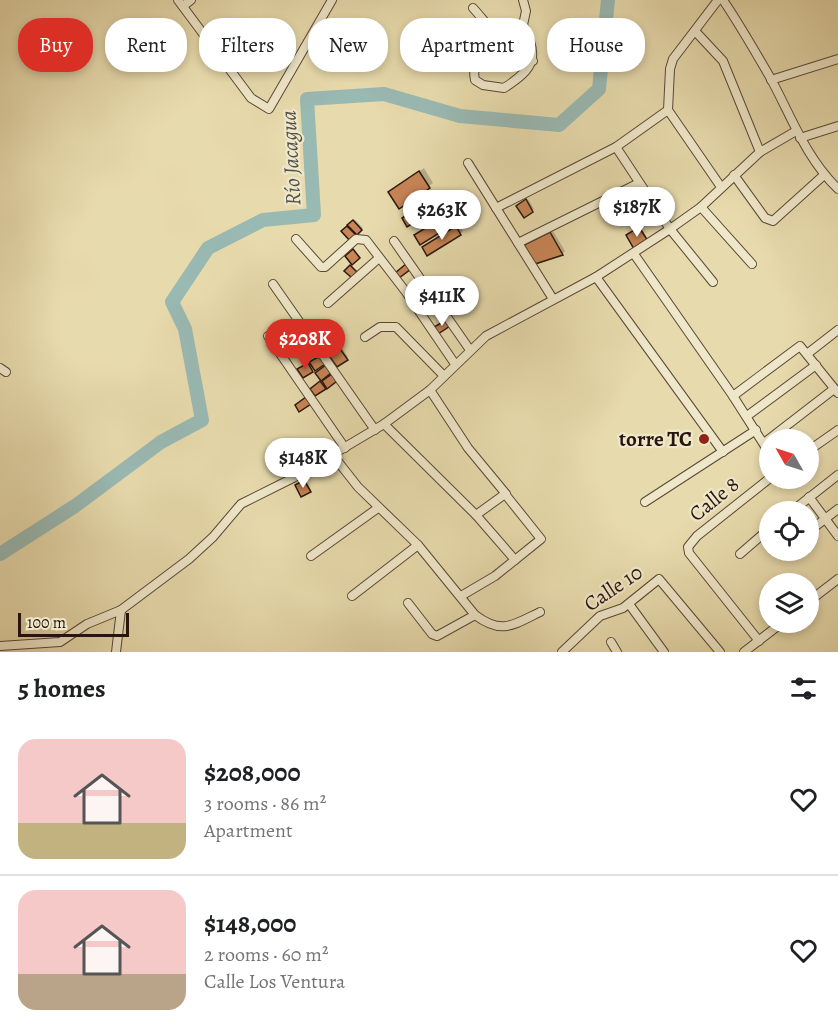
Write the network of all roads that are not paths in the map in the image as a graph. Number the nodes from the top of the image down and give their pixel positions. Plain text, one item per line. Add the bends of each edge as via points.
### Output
1 (192, 0) edge
2 (332, 0) edge
3 (523, 0) edge
4 (718, 0) edge
5 (723, 0) edge
6 (181, 3) edge
7 (473, 8) dead end
8 (482, 18) edge
9 (524, 18) edge
10 (695, 31) junction
11 (838, 59) edge
12 (475, 72) edge
13 (524, 72) edge
14 (771, 80) junction
15 (669, 111) junction
16 (838, 126) edge
17 (798, 134) junction
18 (616, 147) junction
19 (760, 152) junction
20 (468, 163) dead end
21 (734, 175) junction
22 (824, 175) junction
23 (639, 183) junction
24 (721, 187) junction
25 (838, 189) edge
26 (700, 207) junction
27 (496, 208) junction
28 (670, 229) junction
29 (296, 239) dead end
30 (394, 241) dead end
31 (518, 243) junction
32 (633, 254) junction
33 (379, 258) junction
34 (752, 264) dead end
35 (596, 277) junction
36 (713, 282) dead end
37 (273, 284) dead end
38 (553, 299) junction
39 (328, 303) dead end
40 (838, 330) edge
41 (268, 336) dead end
42 (365, 337) dead end
43 (470, 350) junction
44 (807, 354) junction
45 (455, 364) junction
46 (816, 365) junction
47 (444, 376) junction
48 (430, 390) junction
49 (836, 391) edge
50 (733, 396) junction
51 (747, 416) junction
52 (384, 424) junction
53 (783, 429) edge
54 (375, 430) junction
55 (756, 430) junction
56 (838, 430) edge
57 (759, 435) edge
58 (819, 443) edge
59 (345, 448) junction
60 (723, 452) junction
61 (332, 454) junction
62 (838, 475) edge
63 (759, 487) edge
64 (506, 494) junction
65 (809, 497) junction
66 (804, 501) edge
67 (645, 502) dead end
68 (378, 508) junction
69 (838, 509) edge
70 (476, 515) junction
71 (825, 519) junction
72 (819, 524) edge
73 (838, 536) edge
74 (759, 538) edge
75 (418, 545) junction
76 (740, 554) dead end
77 (311, 556) dead end
78 (515, 560) junction
79 (838, 579) edge
80 (819, 594) edge
81 (352, 596) dead end
82 (461, 596) junction
83 (408, 603) dead end
84 (628, 604) junction
85 (121, 610) junction
86 (540, 612) dead end
87 (475, 615) junction
88 (769, 633) edge
89 (759, 641) junction
90 (611, 642) dead end
91 (0, 645) edge
92 (116, 652) edge
93 (562, 652) edge
94 (617, 652) edge
95 (664, 652) edge
96 (720, 652) edge
97 (744, 652) edge

1 - 6 street
2 - 6 street via 269,109 251,98
3 - 9 street
4 - 10 street
5 - 14 street
7 - 8 street
10 - 15 street via 670,66
10 - 19 street via 723,61
11 - 14 street
12 - 13 street via 475,80 483,85 504,88
14 - 17 street
15 - 18 street
15 - 24 street
16 - 17 street
17 - 19 street
17 - 22 street
18 - 23 street
18 - 27 street
19 - 21 street
20 - 27 street
21 - 22 street via 765,218 773,221
21 - 24 street
22 - 25 street
23 - 28 street
23 - 31 street
24 - 26 street
26 - 28 street
26 - 34 street
27 - 31 street
28 - 32 street
28 - 36 street
29 - 33 street via 321,267 359,238 366,240
30 - 43 street
31 - 38 street
32 - 35 street
32 - 50 street
33 - 39 street
33 - 45 street
35 - 38 street
35 - 60 street
37 - 54 street
38 - 43 street via 497,329
40 - 44 street
41 - 59 street
42 - 47 street via 380,327 396,327
43 - 45 street
44 - 46 street
44 - 50 street via 803,348 796,348
45 - 47 street
46 - 49 street
46 - 51 street
47 - 48 street
48 - 52 street
48 - 64 street via 468,448
49 - 53 street
50 - 51 street
51 - 55 street
52 - 54 street
52 - 70 street
54 - 59 street
55 - 57 street
55 - 60 street
56 - 58 street
59 - 61 street
60 - 67 street
61 - 68 street
61 - 85 street via 241,504 189,559
62 - 65 street
63 - 89 street, Calle 8 via 689,544 689,553
64 - 70 street
64 - 78 street via 541,538
65 - 66 street
65 - 71 street
68 - 75 street
68 - 77 street
69 - 71 street
70 - 78 street
71 - 72 street
71 - 73 street
74 - 76 street
75 - 81 street
75 - 82 street
78 - 82 street
79 - 80 street
82 - 87 street
83 - 87 street via 437,636
84 - 93 street, Calle 10 via 600,616
84 - 95 street
84 - 96 street, Calle 10 via 659,579
85 - 91 street via 87,624 60,642
85 - 92 street
86 - 87 street via 498,628
88 - 89 street
89 - 97 street
90 - 94 street

